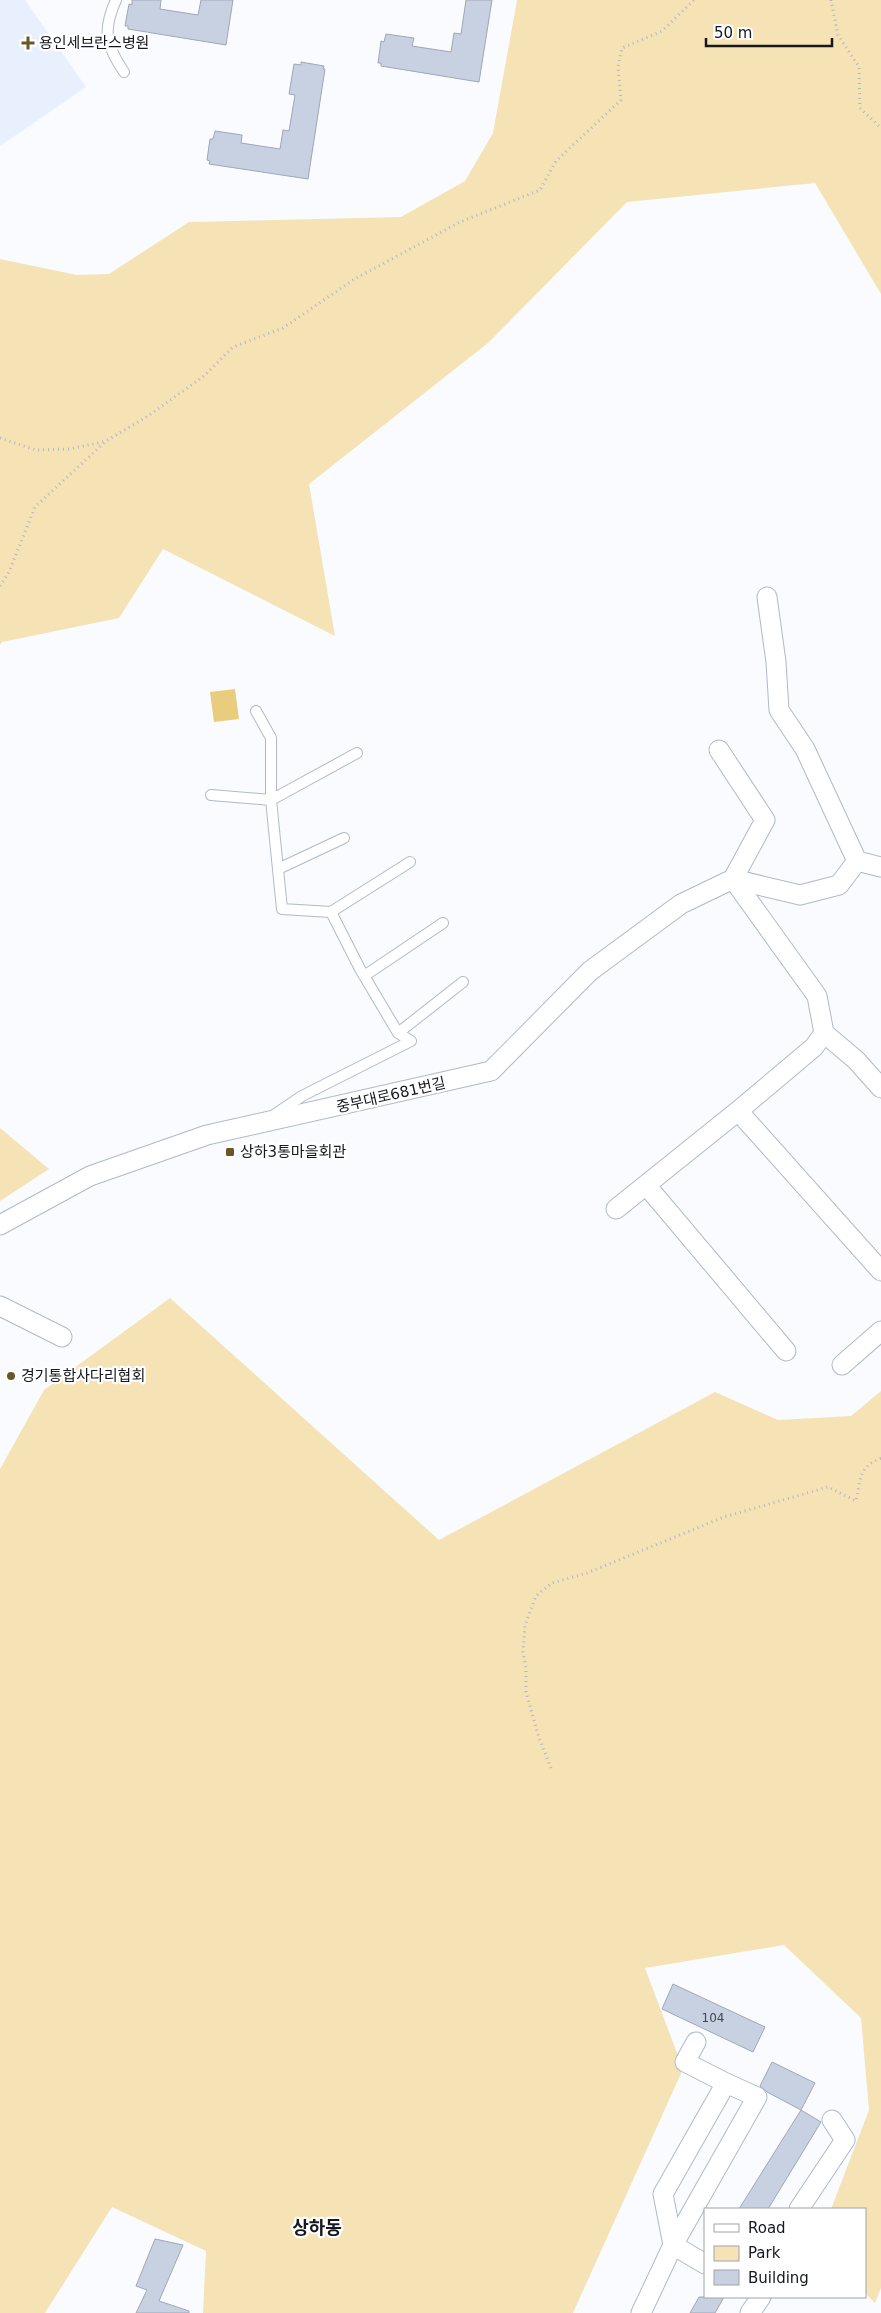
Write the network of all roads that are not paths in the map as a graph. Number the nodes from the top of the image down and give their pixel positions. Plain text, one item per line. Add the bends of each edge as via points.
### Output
1 (116, 0) edge
2 (124, 72) dead end
3 (767, 597) dead end
4 (256, 711) dead end
5 (719, 750) dead end
6 (357, 753) dead end
7 (211, 794) dead end
8 (272, 800) junction
9 (344, 838) dead end
10 (858, 860) junction
11 (410, 862) dead end
12 (881, 867) edge
13 (278, 869) junction
14 (734, 879) junction
15 (331, 912) junction
16 (443, 922) dead end
17 (364, 976) junction
18 (463, 982) dead end
19 (398, 1033) junction
20 (824, 1033) junction
21 (881, 1088) edge
22 (738, 1111) junction
23 (262, 1123) junction
24 (646, 1185) junction
25 (616, 1209) dead end
26 (0, 1225) edge
27 (881, 1271) edge
28 (0, 1306) edge
29 (881, 1331) edge
30 (62, 1337) dead end
31 (786, 1351) dead end
32 (842, 1365) dead end
33 (696, 2042) dead end
34 (726, 2083) junction
35 (832, 2120) dead end
36 (800, 2208) edge
37 (673, 2246) junction
38 (704, 2263) edge
39 (761, 2298) edge
40 (641, 2313) edge
41 (750, 2313) edge

1 - 2 lane via 107,34 110,51
3 - 10 street via 779,710 805,750
4 - 8 lane via 271,738
5 - 14 street via 765,820
6 - 8 lane
7 - 8 lane
8 - 13 lane
9 - 13 lane
10 - 12 street
10 - 14 street via 839,885 800,896
11 - 15 lane
13 - 15 lane via 282,909
14 - 20 street via 817,996
14 - 23 street, 중부대로681번길 via 681,904 590,971 492,1071
15 - 17 lane
16 - 17 lane
17 - 19 lane
18 - 19 lane
19 - 23 lane via 411,1041 302,1096
20 - 21 street via 856,1060
20 - 22 street via 814,1047
22 - 24 street
22 - 27 street
23 - 26 street, 중부대로681번길 via 207,1135 90,1176
24 - 25 street
24 - 31 street
28 - 30 street
29 - 32 street
33 - 34 street via 685,2062
34 - 37 street via 663,2194
34 - 37 street via 757,2097
35 - 36 street via 845,2140
37 - 38 street
37 - 40 street
39 - 41 street

